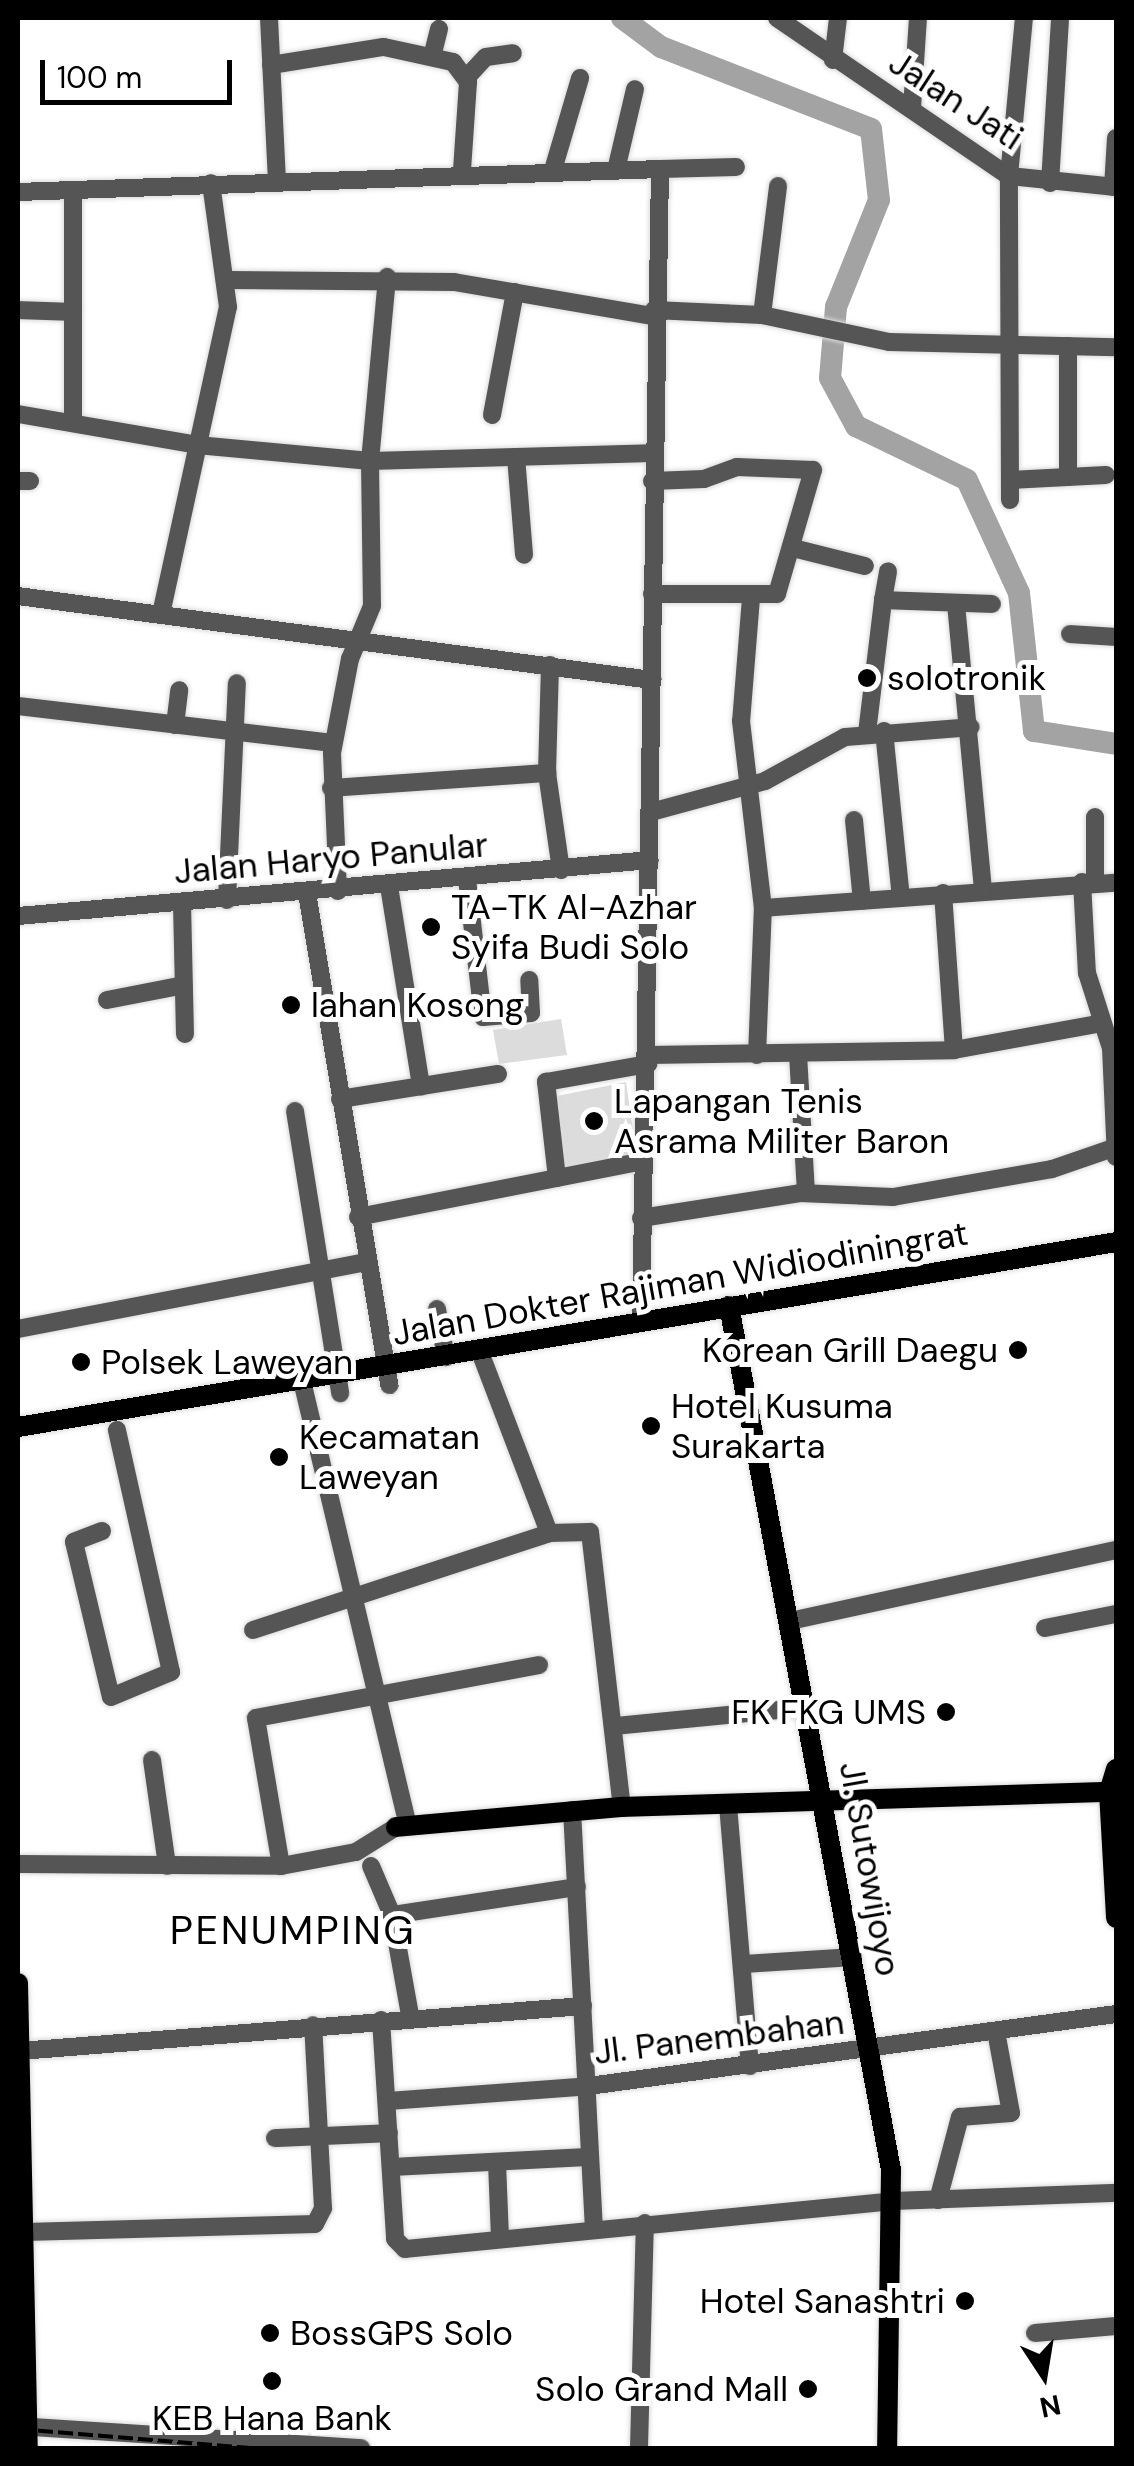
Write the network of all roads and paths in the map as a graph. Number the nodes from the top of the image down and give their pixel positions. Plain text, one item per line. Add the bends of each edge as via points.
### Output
1 (270, 18) edge
2 (777, 18) edge
3 (838, 18) edge
4 (918, 18) edge
5 (1024, 18) edge
6 (1060, 18) edge
7 (439, 29) dead end
8 (513, 53) dead end
9 (432, 56) junction
10 (833, 60) junction
11 (271, 64) junction
12 (468, 76) junction
13 (580, 78) dead end
14 (635, 89) dead end
15 (912, 108) junction
16 (1116, 138) edge
17 (736, 166) dead end
18 (660, 169) junction
19 (462, 170) junction
20 (554, 170) junction
21 (616, 170) junction
22 (1009, 176) junction
23 (276, 181) junction
24 (1050, 183) junction
25 (212, 184) junction
26 (778, 186) dead end
27 (1115, 187) edge
28 (73, 190) junction
29 (18, 192) edge
30 (387, 277) junction
31 (230, 280) junction
32 (515, 292) junction
33 (18, 310) edge
34 (73, 312) junction
35 (654, 313) junction
36 (762, 315) junction
37 (1008, 346) junction
38 (1068, 346) junction
39 (1116, 347) edge
40 (18, 414) edge
41 (492, 415) dead end
42 (73, 423) junction
43 (197, 445) junction
44 (652, 453) junction
45 (516, 457) junction
46 (370, 461) junction
47 (1106, 475) dead end
48 (1068, 477) junction
49 (1010, 480) junction
50 (652, 481) junction
51 (1010, 500) dead end
52 (793, 548) junction
53 (524, 554) dead end
54 (865, 566) dead end
55 (888, 571) dead end
56 (652, 594) junction
57 (18, 596) edge
58 (751, 598) junction
59 (883, 600) junction
60 (956, 604) junction
61 (992, 604) dead end
62 (161, 614) junction
63 (1070, 634) dead end
64 (1116, 637) edge
65 (360, 639) junction
66 (550, 665) junction
67 (652, 680) junction
68 (238, 683) dead end
69 (179, 690) dead end
70 (18, 706) edge
71 (175, 724) junction
72 (971, 727) junction
73 (233, 731) junction
74 (876, 732) junction
75 (333, 744) junction
76 (546, 773) junction
77 (746, 787) junction
78 (331, 788) junction
79 (651, 812) junction
80 (1095, 817) dead end
81 (854, 820) dead end
82 (650, 860) junction
83 (560, 870) junction
84 (468, 879) junction
85 (1089, 882) junction
86 (1116, 884) edge
87 (389, 886) junction
88 (984, 890) junction
89 (338, 891) junction
90 (307, 893) junction
91 (943, 894) junction
92 (901, 898) junction
93 (228, 900) junction
94 (862, 901) junction
95 (182, 904) junction
96 (763, 908) junction
97 (18, 916) edge
98 (529, 980) dead end
99 (184, 985) junction
100 (107, 1000) dead end
101 (1103, 1024) junction
102 (185, 1034) dead end
103 (954, 1050) junction
104 (757, 1054) junction
105 (798, 1054) junction
106 (648, 1060) junction
107 (498, 1074) dead end
108 (421, 1086) junction
109 (340, 1100) junction
110 (294, 1112) dead end
111 (1116, 1147) edge
112 (1116, 1157) edge
113 (644, 1161) junction
114 (556, 1178) junction
115 (806, 1193) junction
116 (358, 1217) junction
117 (641, 1218) junction
118 (1116, 1242) edge
119 (365, 1262) junction
120 (322, 1268) junction
121 (730, 1306) junction
122 (437, 1308) dead end
123 (641, 1321) junction
124 (18, 1329) edge
125 (480, 1352) junction
126 (446, 1357) junction
127 (387, 1375) junction
128 (302, 1381) junction
129 (338, 1384) junction
130 (18, 1428) edge
131 (117, 1430) dead end
132 (102, 1530) dead end
133 (550, 1533) junction
134 (1116, 1550) edge
135 (353, 1604) junction
136 (1116, 1614) edge
137 (790, 1621) junction
138 (1045, 1628) dead end
139 (253, 1630) dead end
140 (540, 1665) dead end
141 (372, 1694) junction
142 (808, 1707) junction
143 (615, 1726) junction
144 (152, 1760) dead end
145 (1116, 1769) edge
146 (1109, 1792) junction
147 (827, 1804) junction
148 (728, 1806) junction
149 (622, 1807) junction
150 (572, 1810) junction
151 (401, 1825) junction
152 (1114, 1841) edge
153 (365, 1855) junction
154 (18, 1864) edge
155 (167, 1866) junction
156 (280, 1866) junction
157 (577, 1886) junction
158 (392, 1915) junction
159 (1116, 1915) edge
160 (853, 1957) junction
161 (745, 1964) junction
162 (18, 1983) edge
163 (583, 2006) junction
164 (1116, 2014) edge
165 (410, 2015) junction
166 (381, 2020) junction
167 (313, 2026) junction
168 (996, 2031) junction
169 (870, 2050) junction
170 (20, 2051) junction
171 (750, 2066) junction
172 (589, 2086) junction
173 (387, 2100) junction
174 (389, 2133) junction
175 (318, 2137) junction
176 (275, 2138) dead end
177 (588, 2156) junction
178 (497, 2162) junction
179 (391, 2167) junction
180 (1116, 2193) edge
181 (938, 2200) junction
182 (894, 2201) junction
183 (646, 2223) junction
184 (594, 2228) junction
185 (25, 2232) junction
186 (500, 2238) junction
187 (1116, 2326) edge
188 (1034, 2333) dead end
189 (22, 2426) edge
190 (28, 2448) edge
191 (361, 2448) edge
192 (640, 2448) edge
193 (887, 2448) edge

1 - 11 street
2 - 10 street, Jalan Jati
3 - 10 street
4 - 15 street
5 - 22 street
6 - 24 street
7 - 9 street
8 - 12 street via 486,57
9 - 11 street via 360,48
9 - 12 street
10 - 15 street, Jalan Jati
11 - 23 street
12 - 19 street
13 - 20 street
14 - 21 street
15 - 22 street, Jalan Jati
16 - 27 street
17 - 18 street
18 - 21 street
18 - 35 street
19 - 20 street
19 - 23 street
20 - 21 street
22 - 24 street, Jalan Jati
22 - 37 street
23 - 25 street
24 - 27 street, Jalan Jati
25 - 28 street
25 - 31 street
26 - 36 street
28 - 29 street
28 - 34 street
30 - 31 street
30 - 32 street
30 - 46 street
31 - 43 street
32 - 35 street
32 - 41 street
33 - 34 street
34 - 42 street
35 - 36 street
35 - 44 street
36 - 37 street via 847,336
37 - 38 street
37 - 49 street
38 - 39 street
38 - 48 street
40 - 42 street
42 - 43 street
43 - 46 street
43 - 62 street
44 - 45 street
44 - 50 street
45 - 46 street
45 - 53 street
46 - 65 street via 375,576
47 - 48 street
48 - 49 street
49 - 51 street
50 - 52 street via 704,480 737,467 812,468
50 - 56 street
52 - 54 street
52 - 58 street via 782,590
55 - 59 street
56 - 58 street
56 - 67 street
57 - 62 street
58 - 77 street via 740,696
59 - 60 street
59 - 74 street
60 - 61 street
60 - 72 street
62 - 65 street
63 - 64 street
65 - 66 street
65 - 75 street
66 - 67 street
66 - 76 street
67 - 79 street
68 - 73 street
69 - 71 street
70 - 71 street
71 - 73 street
72 - 74 street
72 - 88 street
73 - 75 street
73 - 93 street
74 - 77 street via 829,742
74 - 92 street
75 - 78 street
76 - 78 street
76 - 83 street
77 - 79 street
77 - 96 street
78 - 89 street
79 - 82 street
80 - 85 street
81 - 94 street
82 - 83 street, Jalan Haryo Panular
82 - 106 street
83 - 84 street, Jalan Haryo Panular
84 - 87 street, Jalan Haryo Panular
84 - 98 street via 483,1017 531,1013
85 - 86 street
85 - 88 street
85 - 101 street via 1087,973
87 - 89 street, Jalan Haryo Panular
87 - 108 street
88 - 91 street
89 - 90 street, Jalan Haryo Panular
90 - 93 street, Jalan Haryo Panular
90 - 109 street
91 - 92 street
91 - 103 street
92 - 94 street
93 - 95 street, Jalan Haryo Panular
94 - 96 street
95 - 97 street, Jalan Haryo Panular
95 - 99 street
96 - 104 street
99 - 100 street
99 - 102 street
101 - 103 street
101 - 111 street
103 - 105 street
104 - 105 street
104 - 106 street
105 - 115 street
106 - 113 street
106 - 114 street via 546,1082
107 - 108 street
108 - 109 street
109 - 116 street
110 - 120 street
111 - 112 street
111 - 115 street via 1052,1169 893,1197
113 - 114 street
113 - 117 street
114 - 116 street
115 - 117 street
116 - 119 street
117 - 123 street
118 - 121 main road, Jalan Dokter Rajiman Widiodiningrat
119 - 120 street
119 - 127 street
120 - 124 street via 166,1308
120 - 129 street
121 - 123 main road, Jalan Dokter Rajiman Widiodiningrat
121 - 137 main road, Jl. Sutowijoyo
122 - 126 street
123 - 125 main road, Jalan Dokter Rajiman Widiodiningrat
125 - 126 main road, Jalan Dokter Rajiman Widiodiningrat
125 - 133 street
126 - 127 main road, Jalan Dokter Rajiman Widiodiningrat
127 - 129 main road, Jalan Dokter Rajiman Widiodiningrat
128 - 129 main road, Jalan Dokter Rajiman Widiodiningrat
128 - 130 main road, Jalan Dokter Rajiman Widiodiningrat
128 - 135 street
131 - 132 street via 171,1672 111,1697 74,1542
133 - 135 street
133 - 143 street via 581,1529 595,1540
134 - 137 street
135 - 139 street
135 - 141 street
136 - 138 street
137 - 142 main road, Jl. Sutowijoyo
140 - 141 street
141 - 151 street
141 - 156 street via 256,1718
142 - 143 street
142 - 147 main road, Jl. Sutowijoyo
143 - 149 street
144 - 155 street
145 - 146 main road
146 - 147 main road
146 - 152 main road
147 - 148 main road
147 - 160 main road, Jl. Sutowijoyo
148 - 149 main road
148 - 161 street
149 - 150 main road
150 - 151 main road
150 - 157 street
151 - 153 street
152 - 159 main road
153 - 156 street
153 - 158 street
154 - 155 street
155 - 156 street
157 - 158 street
157 - 163 street
158 - 165 street
160 - 161 street
160 - 169 main road, Jl. Sutowijoyo
161 - 171 street
162 - 170 main road
163 - 165 street
163 - 172 street
164 - 168 street, Jl. Panembahan
165 - 166 street
166 - 167 street
166 - 173 street
167 - 170 street
167 - 175 street
168 - 169 street, Jl. Panembahan
168 - 181 street via 1011,2113 960,2117
169 - 171 street, Jl. Panembahan
169 - 182 main road, Jl. Sutowijoyo
170 - 185 main road
171 - 172 street, Jl. Panembahan
172 - 173 street, Jl. Panembahan
172 - 177 street
173 - 174 street
174 - 175 street
174 - 179 street
175 - 176 street
175 - 185 street via 320,2221
177 - 178 street
177 - 184 street
178 - 179 street
178 - 186 street
179 - 186 street via 398,2246
180 - 181 street
181 - 182 street
182 - 183 street
182 - 193 main road, Jl. Sutowijoyo
183 - 184 street
183 - 192 street
184 - 186 street
185 - 189 main road
187 - 188 street
189 - 190 main road
189 - 191 street

